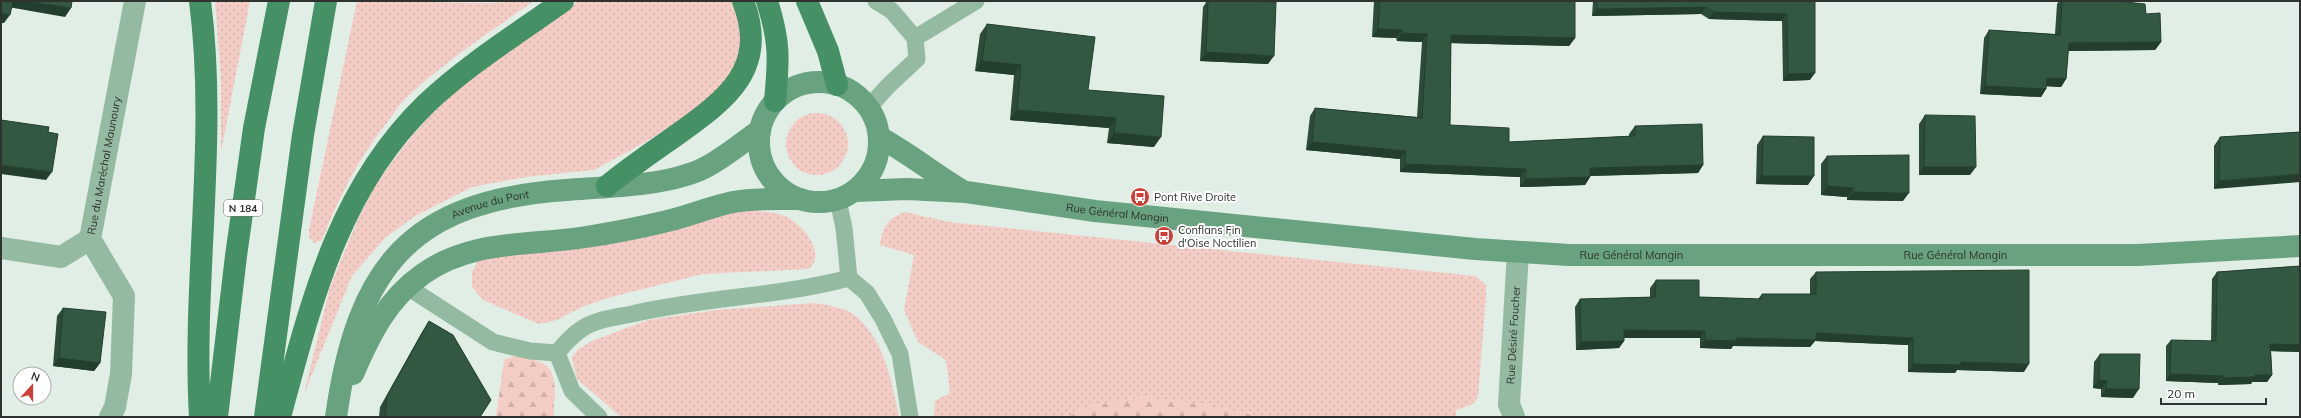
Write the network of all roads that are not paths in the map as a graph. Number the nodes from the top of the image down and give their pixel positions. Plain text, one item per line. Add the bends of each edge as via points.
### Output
1 (135, 1) edge
2 (200, 1) edge
3 (279, 1) edge
4 (326, 1) edge
5 (563, 1) edge
6 (743, 1) edge
7 (767, 1) edge
8 (807, 1) edge
9 (876, 1) edge
10 (976, 1) edge
11 (915, 38) junction
12 (837, 85) junction
13 (775, 101) junction
14 (868, 108) junction
15 (760, 130) junction
16 (879, 137) junction
17 (607, 186) junction
18 (966, 192) junction
19 (846, 195) junction
20 (800, 199) junction
21 (90, 239) junction
22 (2300, 246) edge
23 (1, 248) edge
24 (1518, 252) junction
25 (850, 278) junction
26 (406, 286) junction
27 (557, 354) junction
28 (110, 417) edge
29 (200, 417) edge
30 (217, 417) edge
31 (266, 417) edge
32 (280, 417) edge
33 (336, 417) edge
34 (339, 417) edge
35 (598, 417) edge
36 (910, 417) edge
37 (1514, 417) edge

1 - 21 street, Rue du Maréchal Maunoury
2 - 29 main road via 206,70 198,327
3 - 30 main road, N 184 via 254,128
4 - 31 main road via 302,134
5 - 32 main road via 462,74 427,104 372,168 347,214 310,308
6 - 17 main road via 749,22 750,47 747,63 738,82 712,110
7 - 13 main road via 778,47
8 - 12 main road via 828,51
9 - 11 lane via 892,11
10 - 11 lane
11 - 14 lane via 917,59
12 - 13 main road via 820,82 804,84 788,91
12 - 14 main road via 851,91
13 - 15 main road
14 - 16 main road via 876,123
15 - 17 main road, Avenue du Pont via 700,170 674,179
15 - 20 main road via 761,159 767,172 786,193
16 - 18 main road, Rue Général Mangin via 902,149
16 - 19 main road via 879,150 871,173
17 - 33 main road, Avenue du Pont via 558,190 481,204 456,212 413,238 383,271 368,297 349,344
18 - 19 main road, Rue Général Mangin via 907,189
18 - 24 main road, Rue Général Mangin via 1095,211
19 - 20 main road via 818,202
19 - 25 lane via 844,228
20 - 26 main road via 733,202 663,222 585,237 488,247 446,259
21 - 23 street via 61,257
21 - 28 street, Rue du Maréchal Maunoury via 124,296 121,374 115,407
22 - 24 main road, Rue Général Mangin via 2138,255 1569,255
24 - 37 street, Rue Désiré Foucher via 1510,404
25 - 27 lane via 756,295 673,304 601,321 584,327 570,337
25 - 36 lane via 866,293 883,319 900,354
26 - 27 lane via 493,342
26 - 34 main road via 386,308 373,330 350,383
27 - 35 lane via 572,391

